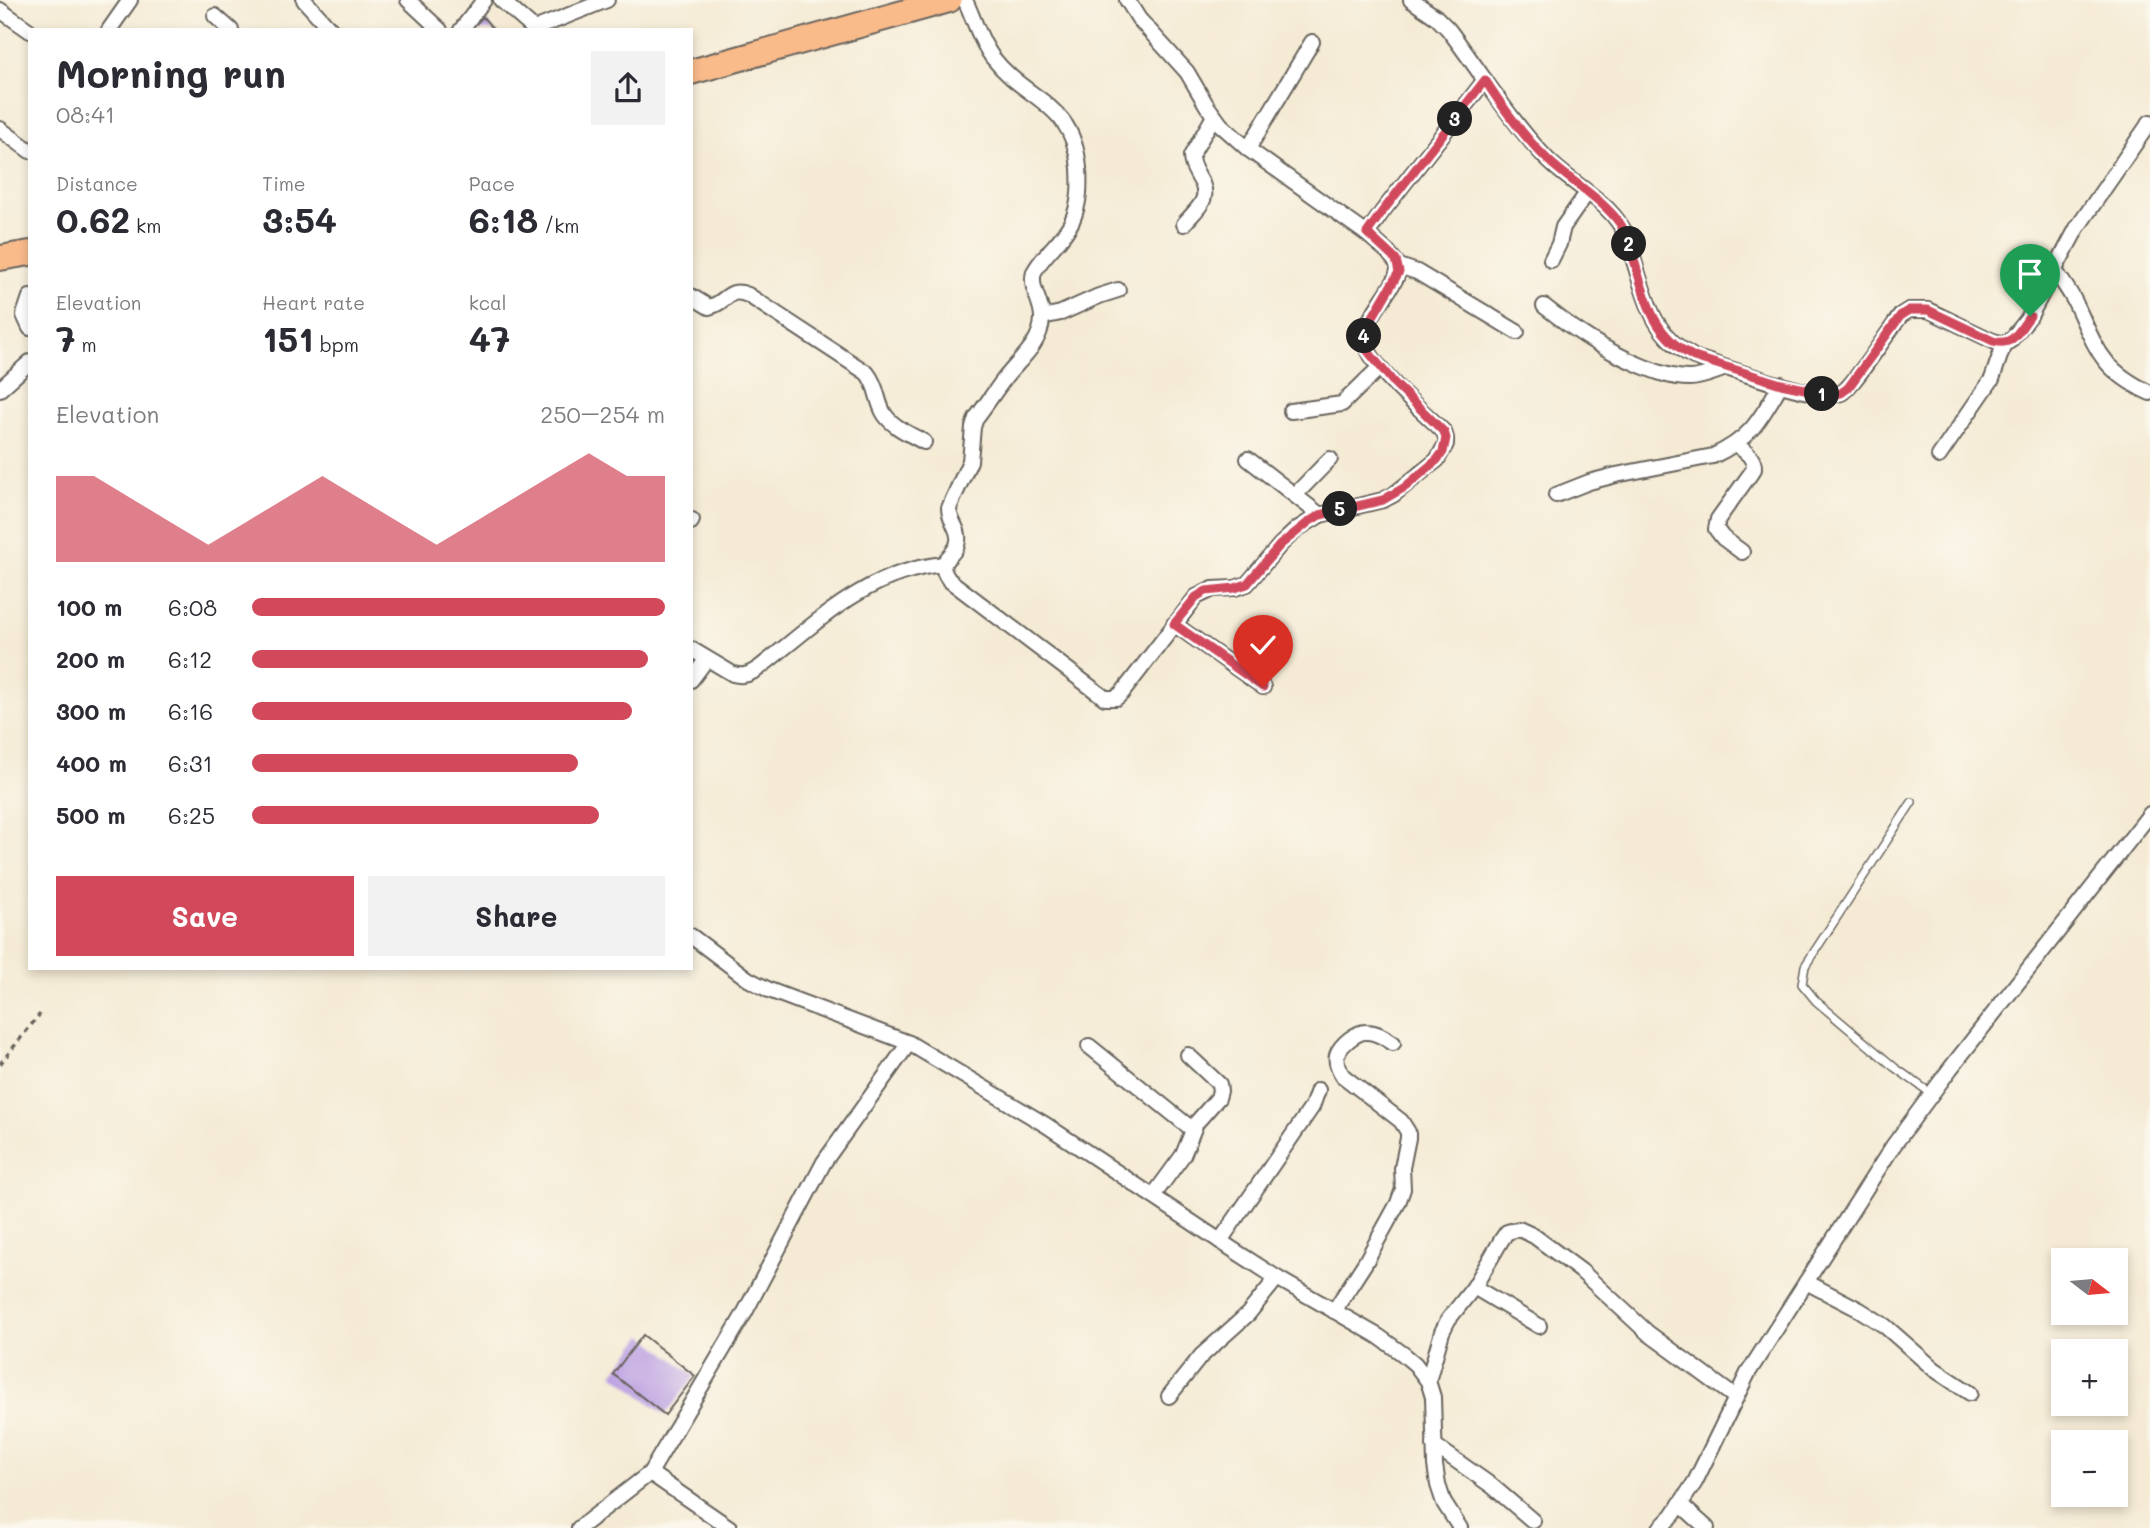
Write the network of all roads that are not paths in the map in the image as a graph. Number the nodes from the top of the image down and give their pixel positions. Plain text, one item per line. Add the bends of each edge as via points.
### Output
1 (130, 0) edge
2 (408, 0) edge
3 (484, 0) edge
4 (501, 0) edge
5 (607, 0) edge
6 (949, 0) edge
7 (965, 0) edge
8 (1127, 0) edge
9 (1411, 0) edge
10 (311, 2) edge
11 (0, 10) edge
12 (215, 16) dead end
13 (110, 28) edge
14 (229, 28) edge
15 (330, 28) edge
16 (438, 28) edge
17 (463, 28) edge
18 (533, 28) edge
19 (537, 28) edge
20 (28, 30) edge
21 (1312, 41) dead end
22 (693, 71) edge
23 (1485, 80) junction
24 (1214, 116) junction
25 (2150, 122) edge
26 (0, 129) edge
27 (28, 147) edge
28 (1248, 149) junction
29 (1587, 193) junction
30 (1184, 224) dead end
31 (1367, 233) junction
32 (28, 253) edge
33 (0, 258) edge
34 (1551, 260) dead end
35 (1399, 266) junction
36 (2054, 269) junction
37 (1118, 290) dead end
38 (693, 297) edge
39 (28, 303) edge
40 (1544, 306) dead end
41 (1042, 317) junction
42 (28, 324) edge
43 (1517, 331) dead end
44 (2004, 344) junction
45 (28, 364) edge
46 (1380, 367) junction
47 (1726, 368) junction
48 (1781, 384) junction
49 (0, 389) edge
50 (2150, 393) edge
51 (1291, 411) dead end
52 (924, 442) dead end
53 (1736, 444) junction
54 (1938, 456) dead end
55 (1248, 459) dead end
56 (1330, 459) dead end
57 (1295, 495) junction
58 (1556, 495) dead end
59 (1320, 515) junction
60 (1742, 552) dead end
61 (944, 564) junction
62 (1174, 624) junction
63 (693, 650) edge
64 (706, 660) junction
65 (693, 677) edge
66 (1263, 687) dead end
67 (1912, 802) dead end
68 (2150, 814) edge
69 (693, 938) edge
70 (909, 1043) junction
71 (1393, 1043) dead end
72 (1089, 1046) dead end
73 (1188, 1055) dead end
74 (1318, 1090) dead end
75 (1932, 1094) junction
76 (1193, 1130) junction
77 (1153, 1196) junction
78 (1220, 1241) junction
79 (1277, 1278) junction
80 (1806, 1282) junction
81 (1474, 1287) junction
82 (1334, 1311) junction
83 (1539, 1326) dead end
84 (1428, 1381) junction
85 (1970, 1393) dead end
86 (1169, 1396) dead end
87 (1735, 1397) junction
88 (1434, 1445) junction
89 (650, 1473) junction
90 (1681, 1504) junction
91 (1533, 1521) dead end
92 (579, 1528) edge
93 (730, 1528) edge
94 (1460, 1528) edge
95 (1660, 1528) edge
96 (1706, 1528) edge

1 - 13 street
2 - 16 street
3 - 17 street
4 - 18 street
5 - 19 street
6 - 22 highway
7 - 41 street via 993,58 1067,125 1077,155 1080,188 1071,222 1037,266 1032,280
8 - 24 street via 1187,72
9 - 23 street via 1436,17
10 - 15 street
11 - 20 street
12 - 14 street
21 - 28 street
23 - 29 street via 1547,159
23 - 31 street
24 - 28 street
24 - 30 street via 1191,156 1204,198
25 - 36 street via 2098,194
26 - 27 street
28 - 31 street
29 - 34 street via 1563,227
29 - 47 street via 1609,212 1626,236 1659,328 1682,351
31 - 35 street
32 - 33 highway
35 - 43 street
35 - 46 street via 1365,330 1366,349
36 - 44 street via 2030,316
36 - 50 street via 2074,299 2096,350 2122,377
37 - 41 street
38 - 52 street via 709,307 733,292 748,295 867,373 875,382 885,415
39 - 42 street via 24,315
40 - 47 street via 1610,353 1658,372 1692,378
41 - 61 street via 1037,339 976,418 972,453 949,509 958,541
44 - 48 street via 1928,310 1909,310 1841,393
44 - 54 street via 1992,379
45 - 49 street
46 - 51 street via 1342,404
46 - 59 street via 1444,432 1446,444 1437,460 1393,495
47 - 48 street
48 - 53 street via 1755,426
53 - 58 street via 1713,456 1588,482
53 - 60 street via 1752,458 1754,468 1716,528
55 - 57 street
56 - 57 street
57 - 59 street
59 - 62 street via 1280,545 1247,584 1206,591
61 - 62 street via 949,580 1105,698 1122,693
61 - 64 street via 914,568 870,584 749,674 733,674
62 - 66 street
63 - 64 street
64 - 65 street
67 - 75 lane via 1805,965 1802,984 1816,1001
68 - 75 street
69 - 70 street via 769,990
70 - 77 street
70 - 89 street via 824,1163 744,1314
71 - 82 street via 1362,1032 1337,1056 1343,1076 1401,1121 1408,1138 1398,1203
72 - 76 street
73 - 76 street via 1219,1084 1220,1091
74 - 78 street via 1312,1107
75 - 80 street
76 - 77 street via 1183,1155
77 - 78 street
78 - 79 street
79 - 82 street
79 - 86 street
80 - 85 street via 1885,1326
80 - 87 street
81 - 83 street
81 - 84 street via 1442,1332
81 - 87 street via 1507,1232 1526,1231 1581,1270 1648,1333
82 - 84 street via 1403,1354
84 - 88 street
87 - 90 street
88 - 91 street
88 - 94 street via 1438,1485
89 - 92 street
89 - 93 street
90 - 95 street
90 - 96 street

